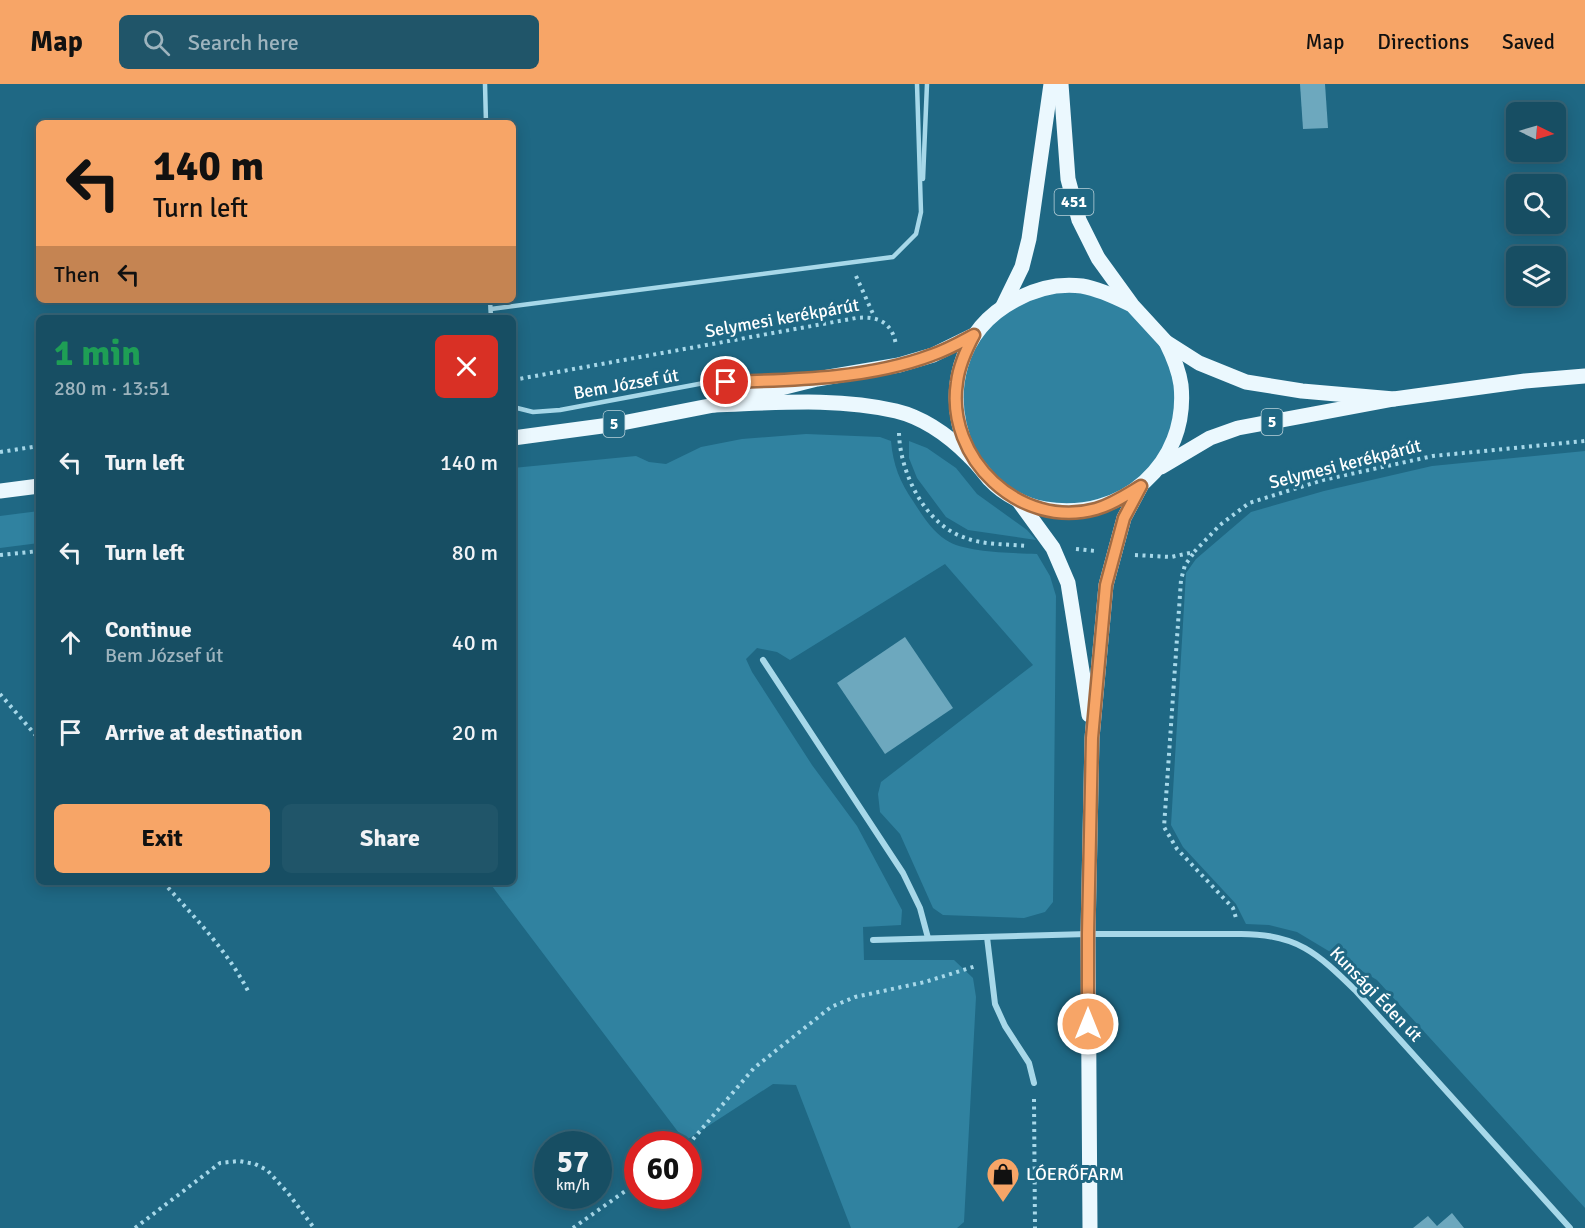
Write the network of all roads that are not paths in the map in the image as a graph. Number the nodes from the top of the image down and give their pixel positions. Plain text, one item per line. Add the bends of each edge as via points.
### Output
1 (485, 84) edge
2 (917, 84) edge
3 (927, 84) edge
4 (1051, 84) edge
5 (1061, 84) edge
6 (486, 120) edge
7 (921, 212) junction
8 (490, 303) edge
9 (1132, 305) junction
10 (1003, 306) junction
11 (490, 309) junction
12 (490, 315) edge
13 (974, 335) junction
14 (1167, 342) junction
15 (1585, 376) edge
16 (816, 379) junction
17 (1394, 399) junction
18 (714, 405) junction
19 (516, 408) edge
20 (516, 438) edge
21 (971, 457) junction
22 (1158, 469) junction
23 (36, 486) edge
24 (1141, 486) junction
25 (0, 490) edge
26 (1018, 500) junction
27 (763, 660) dead end
28 (1092, 738) junction
29 (1088, 934) junction
30 (987, 937) junction
31 (928, 938) junction
32 (873, 940) dead end
33 (1034, 1083) road end
34 (1090, 1228) edge
35 (1570, 1228) edge

1 - 6 lane
2 - 7 lane
3 - 7 lane
4 - 10 main road, 451 via 1029,239 1022,267
5 - 9 main road, 451 via 1068,179 1079,220 1098,258
7 - 11 lane via 916,234 893,257
8 - 11 lane
9 - 10 main road, 5 via 1108,292 1054,286 1027,293
9 - 14 main road, 5
10 - 13 main road, 5
11 - 12 lane
13 - 16 main road, 5 via 933,355 899,365
13 - 21 main road, 5 via 956,383 961,434
14 - 17 main road, 5 via 1199,363 1246,382
14 - 22 main road, 5 via 1181,385 1181,407 1178,429
15 - 17 main road, 5
16 - 18 main road, 5
16 - 19 lane, Bem József út via 704,383 560,410 533,412
17 - 22 main road, 5 via 1238,428 1210,438
18 - 20 main road, 5
18 - 21 main road, 5 via 811,402 899,412 940,430
21 - 26 main road, 5 via 991,482
22 - 24 main road, 5
23 - 25 main road
24 - 26 main road, 5 via 1094,509 1068,512 1042,509
24 - 28 main road via 1124,518 1106,585
26 - 28 main road via 1053,548 1068,583
27 - 31 street via 903,873 920,908
28 - 29 main road
29 - 30 street, Kunsági Éden út
29 - 34 main road
29 - 35 street, Kunsági Éden út via 1263,934 1287,939 1324,960
30 - 31 street, Kunsági Éden út
30 - 33 street via 995,1004 1029,1063
31 - 32 street, Kunsági Éden út

